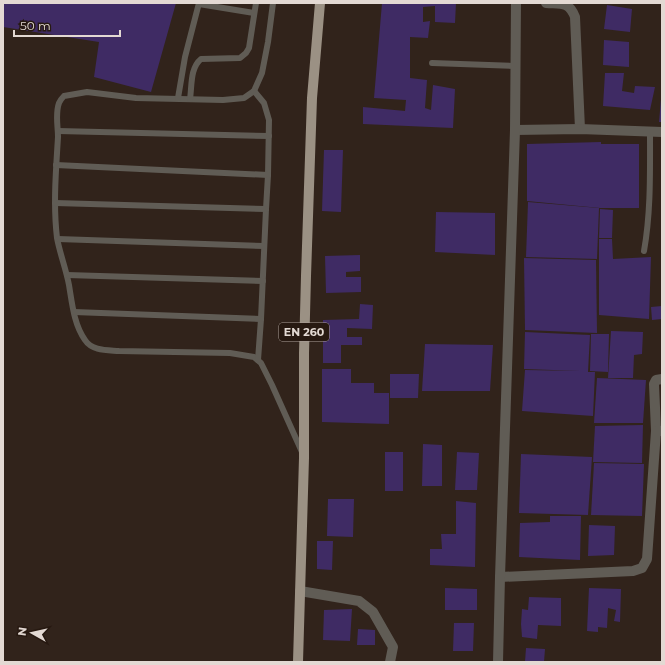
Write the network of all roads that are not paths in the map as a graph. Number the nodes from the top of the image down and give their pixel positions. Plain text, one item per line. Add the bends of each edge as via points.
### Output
1 (256, 3) edge
2 (273, 3) edge
3 (320, 3) edge
4 (516, 3) edge
5 (546, 3) edge
6 (199, 4) edge
7 (254, 13) junction
8 (432, 63) dead end
9 (516, 66) junction
10 (254, 91) junction
11 (178, 98) junction
12 (190, 99) junction
13 (516, 130) junction
14 (580, 130) junction
15 (58, 131) junction
16 (650, 132) junction
17 (662, 132) edge
18 (269, 136) junction
19 (56, 165) junction
20 (268, 175) junction
21 (55, 202) junction
22 (266, 209) junction
23 (58, 239) junction
24 (264, 246) junction
25 (644, 251) dead end
26 (67, 275) junction
27 (263, 281) junction
28 (74, 312) junction
29 (261, 319) junction
30 (258, 360) junction
31 (662, 379) edge
32 (659, 431) edge
33 (304, 458) junction
34 (500, 577) junction
35 (300, 591) junction
36 (298, 662) edge
37 (390, 662) edge
38 (498, 662) edge

1 - 7 lane
2 - 10 lane via 262,73
3 - 33 main road, EN 260 via 312,98 304,353
4 - 9 street
5 - 14 street via 566,4 572,9 575,17
6 - 7 lane
6 - 11 lane via 185,57
7 - 12 lane via 246,53 240,58 201,59 196,63
8 - 9 lane
9 - 13 street
10 - 12 lane via 244,98
10 - 18 lane via 264,103 269,120
11 - 12 lane
11 - 15 lane via 136,98 87,92 64,96 57,111
13 - 14 street
13 - 34 street
14 - 16 street
15 - 18 lane
15 - 19 lane
16 - 17 street
16 - 25 lane via 648,231
18 - 20 lane
19 - 20 lane
19 - 21 lane
20 - 22 lane
21 - 22 lane
21 - 23 lane
22 - 24 lane
23 - 24 lane
23 - 26 lane
24 - 27 lane
26 - 27 lane
26 - 28 lane
27 - 29 lane
28 - 29 lane
28 - 30 lane via 78,329 85,342 93,347 118,351 230,353 254,356
29 - 30 lane
30 - 33 lane via 272,385
31 - 32 street via 656,380 654,384
32 - 34 street via 647,559 642,568 633,571
33 - 35 main road, EN 260
34 - 38 street
35 - 36 main road, EN 260
35 - 37 street via 359,601 373,612 393,647

